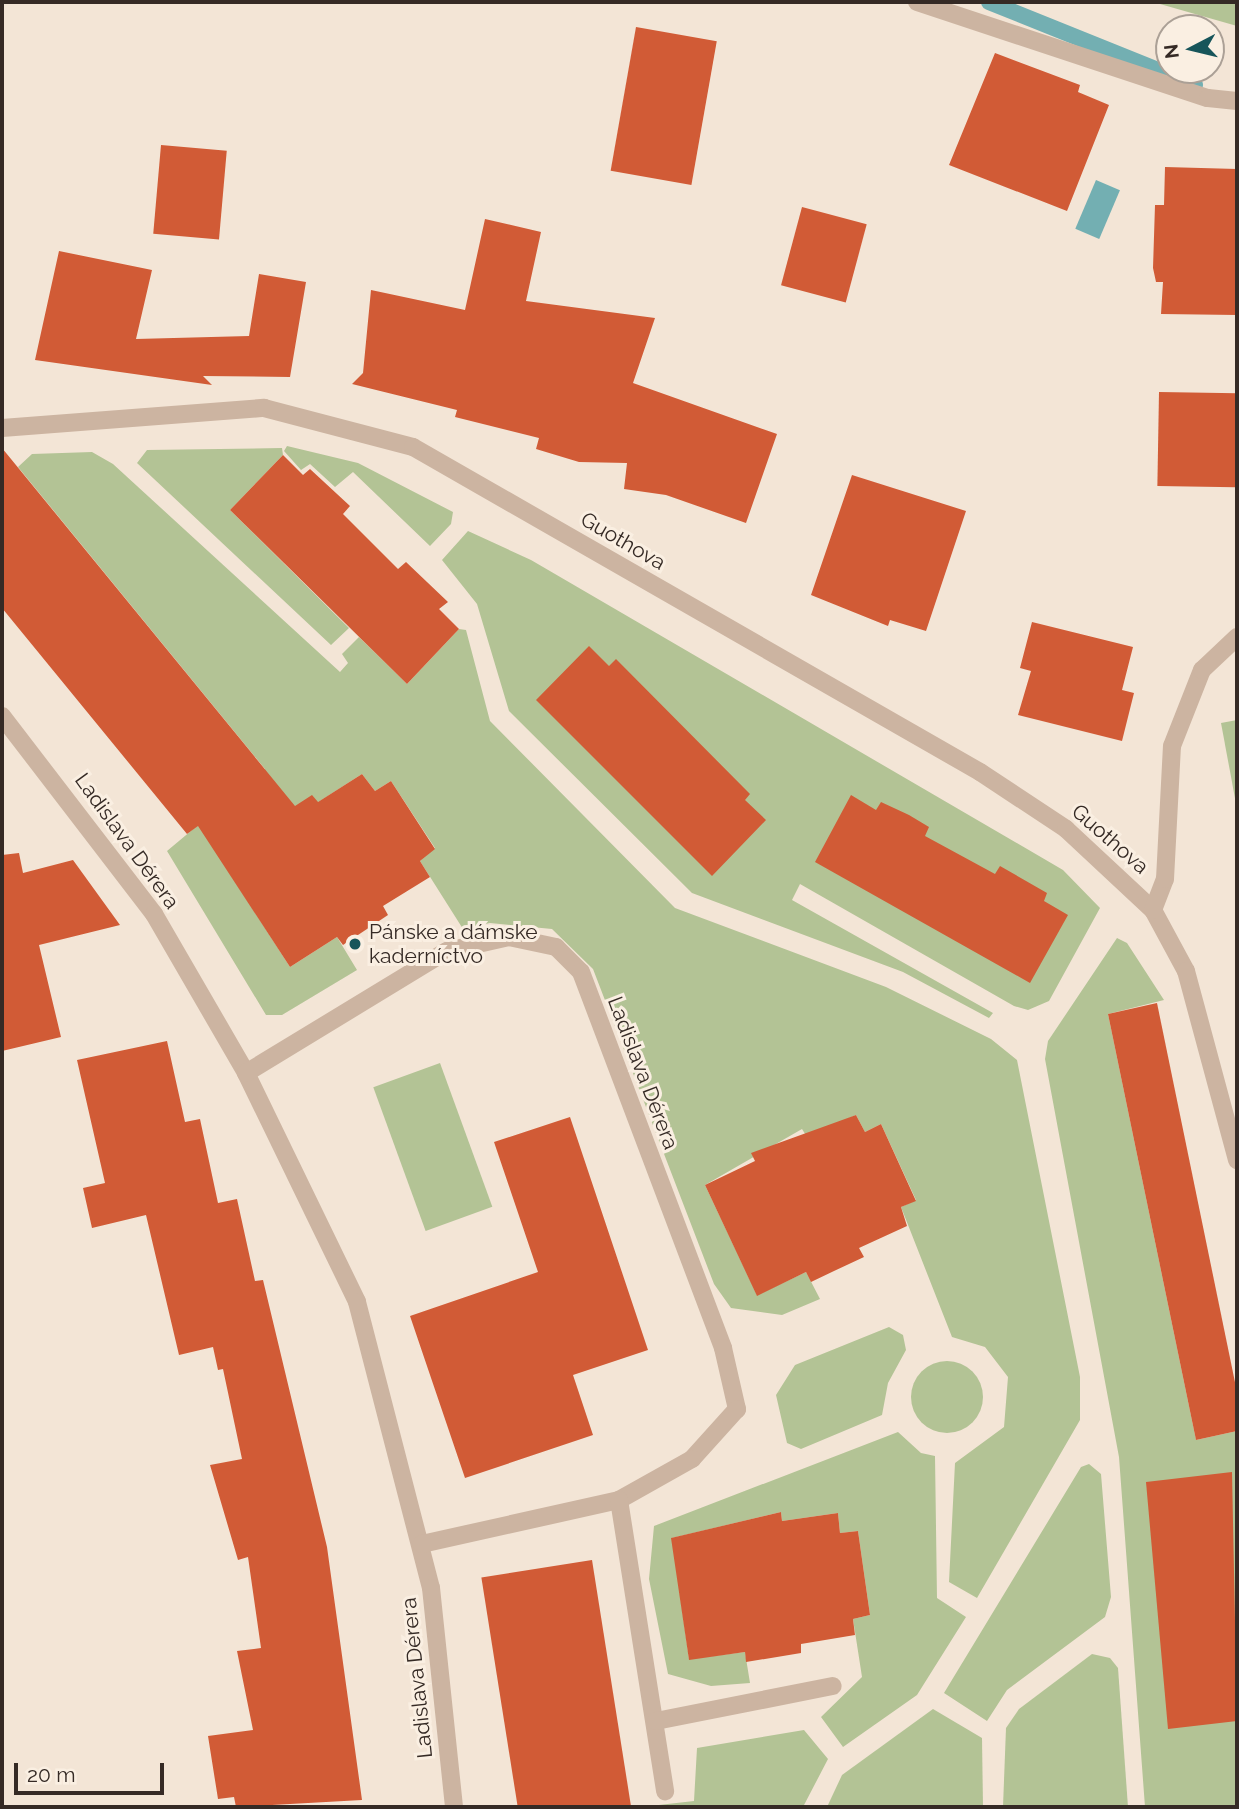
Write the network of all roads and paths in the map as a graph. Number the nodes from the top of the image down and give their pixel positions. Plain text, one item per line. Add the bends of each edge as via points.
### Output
1 (917, 2) edge
2 (1237, 101) edge
3 (2, 428) edge
4 (1237, 637) edge
5 (2, 716) edge
6 (1153, 909) junction
7 (246, 1073) junction
8 (1237, 1160) edge
9 (620, 1500) junction
10 (422, 1545) junction
11 (833, 1686) dead end
12 (656, 1721) junction
13 (664, 1791) dead end
14 (454, 1807) edge

1 - 2 street via 1208,98
3 - 6 street, Guothova via 264,408 413,447 1011,790 1092,850
4 - 6 street, Guothova via 1202,670 1172,746 1165,879
5 - 7 street, Ladislava Dérera via 154,914
6 - 8 street, Guothova via 1186,971
7 - 9 street, Ladislava Dérera via 466,944 539,940 568,957 581,972 723,1348 737,1409 692,1460
7 - 10 street, Ladislava Dérera via 357,1302
9 - 10 street, Ladislava Dérera
9 - 12 street
10 - 14 street, Ladislava Dérera
11 - 12 street
12 - 13 street

